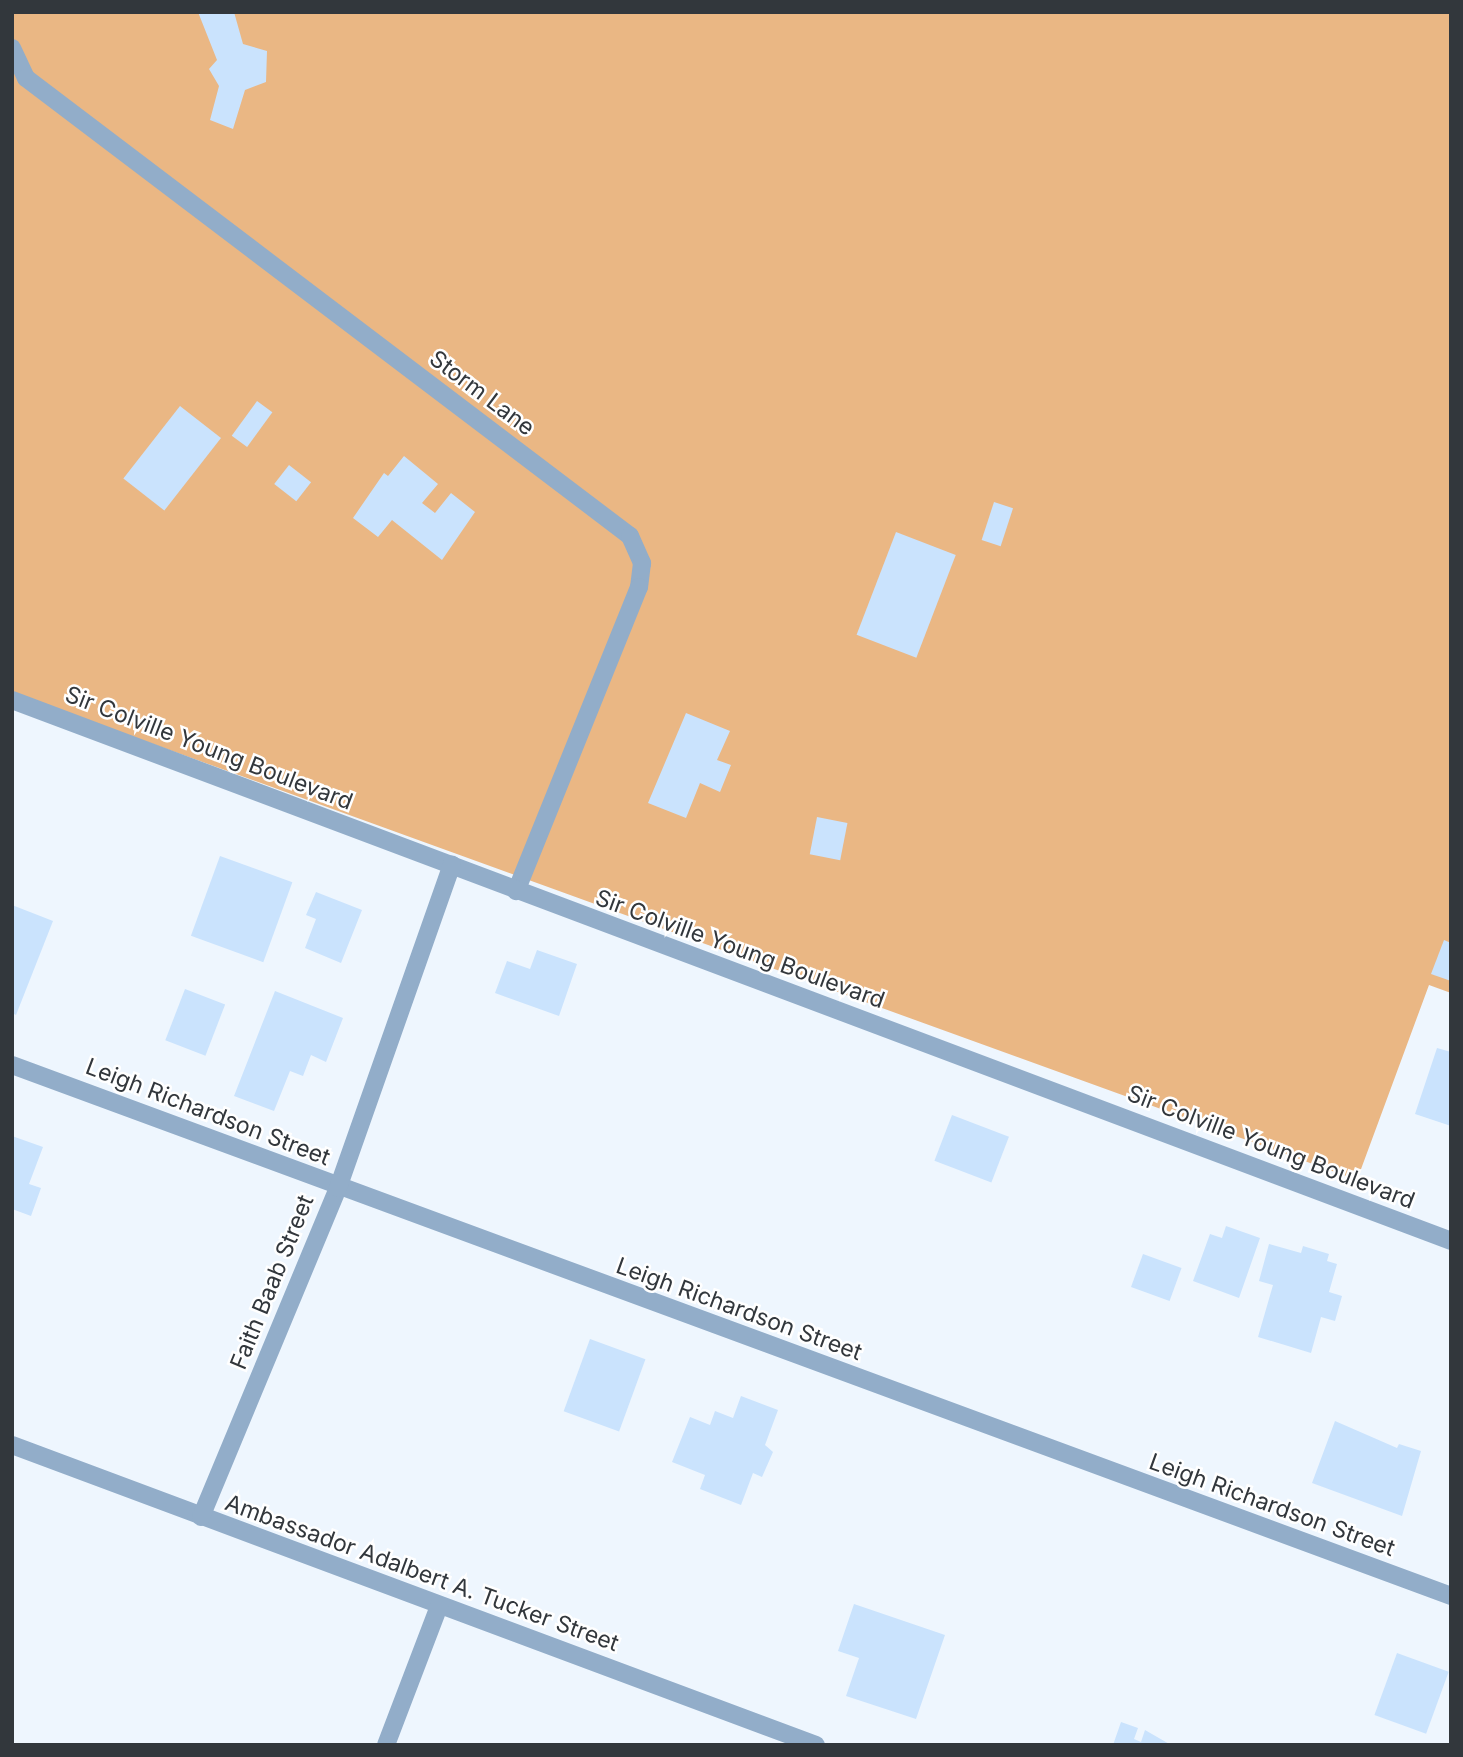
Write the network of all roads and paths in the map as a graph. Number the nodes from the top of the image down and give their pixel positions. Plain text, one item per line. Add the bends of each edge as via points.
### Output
1 (12, 48) edge
2 (12, 701) edge
3 (452, 865) junction
4 (516, 891) junction
5 (12, 1065) edge
6 (338, 1188) junction
7 (1451, 1241) edge
8 (12, 1445) edge
9 (201, 1517) junction
10 (1451, 1596) edge
11 (439, 1606) junction
12 (386, 1745) edge
13 (816, 1745) edge

1 - 4 street, Storm Lane via 26,78 630,536 642,563 639,587
2 - 3 street, Sir Colville Young Boulevard
3 - 4 street, Sir Colville Young Boulevard
3 - 6 street, Faith Baab Street
4 - 7 street, Sir Colville Young Boulevard
5 - 6 street, Leigh Richardson Street
6 - 9 street, Faith Baab Street
6 - 10 street, Leigh Richardson Street
8 - 9 street, Ambassador Adalbert A. Tucker Street
9 - 11 street, Ambassador Adalbert A. Tucker Street
11 - 12 street
11 - 13 street, Ambassador Adalbert A. Tucker Street

